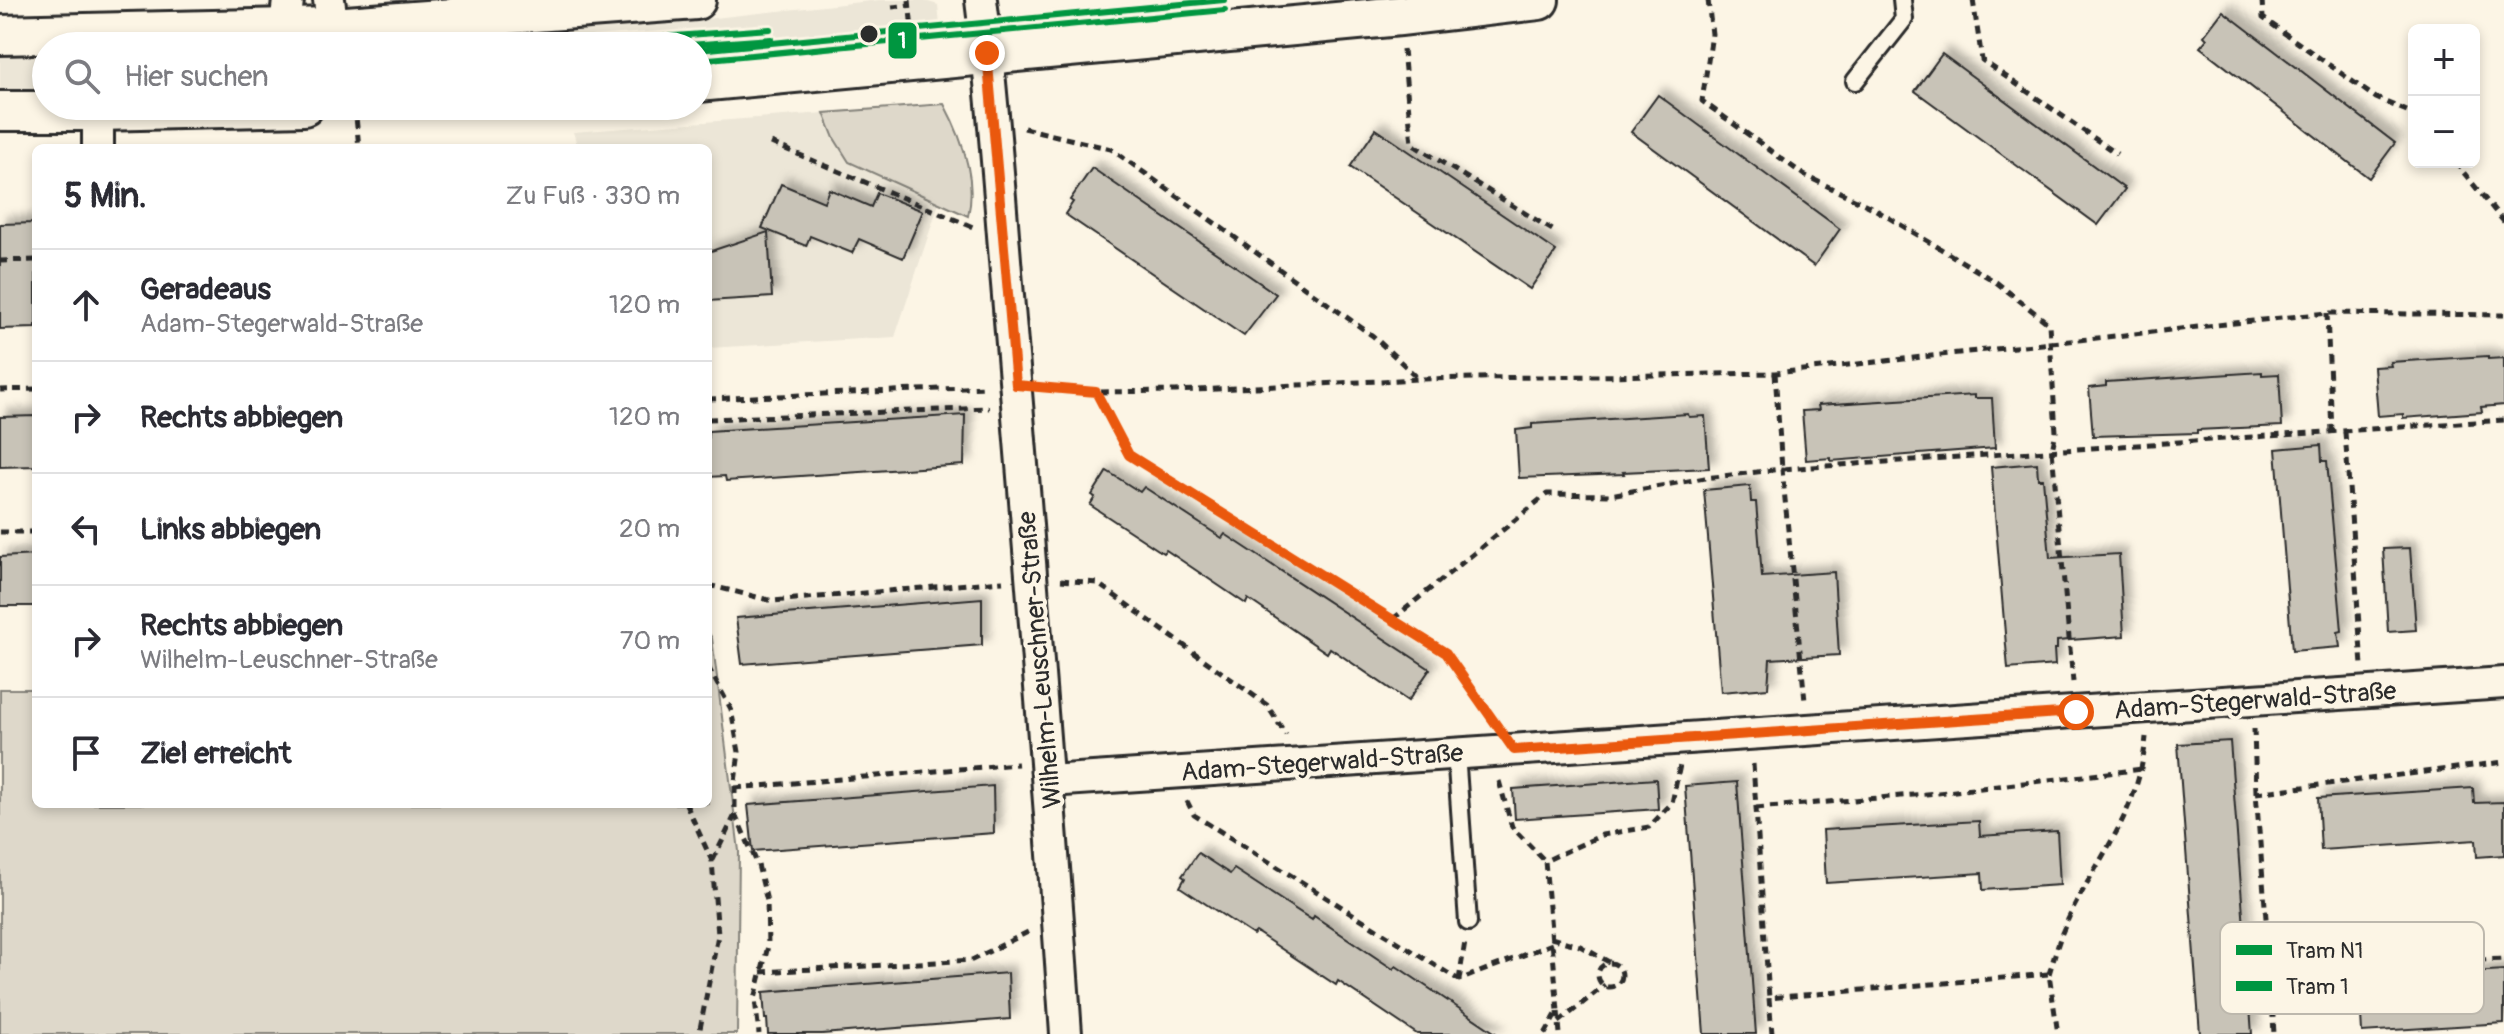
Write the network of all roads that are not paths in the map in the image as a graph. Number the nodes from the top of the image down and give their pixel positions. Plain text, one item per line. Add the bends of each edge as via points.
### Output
1 (696, 0) edge
2 (981, 0) edge
3 (1539, 0) edge
4 (1902, 0) edge
5 (331, 13) edge
6 (286, 14) edge
7 (41, 32) edge
8 (32, 33) edge
9 (0, 35) edge
10 (987, 53) junction
11 (712, 81) edge
12 (1855, 81) dead end
13 (0, 111) edge
14 (32, 117) edge
15 (46, 120) edge
16 (184, 120) edge
17 (98, 130) edge
18 (2504, 683) edge
19 (1456, 753) junction
20 (1048, 771) junction
21 (1468, 922) road end
22 (1066, 1034) edge

1 - 5 street
2 - 10 street, Wilhelm-Leuschner-Straße
3 - 10 street
4 - 12 lane via 1904,19
5 - 6 street
6 - 7 street
8 - 9 street
10 - 11 street
10 - 20 street, Wilhelm-Leuschner-Straße
13 - 14 street
15 - 17 street
16 - 17 street
18 - 19 street, Adam-Stegerwald-Straße
19 - 20 street, Adam-Stegerwald-Straße via 1173,772
19 - 21 lane
20 - 22 street, Wilhelm-Leuschner-Straße

